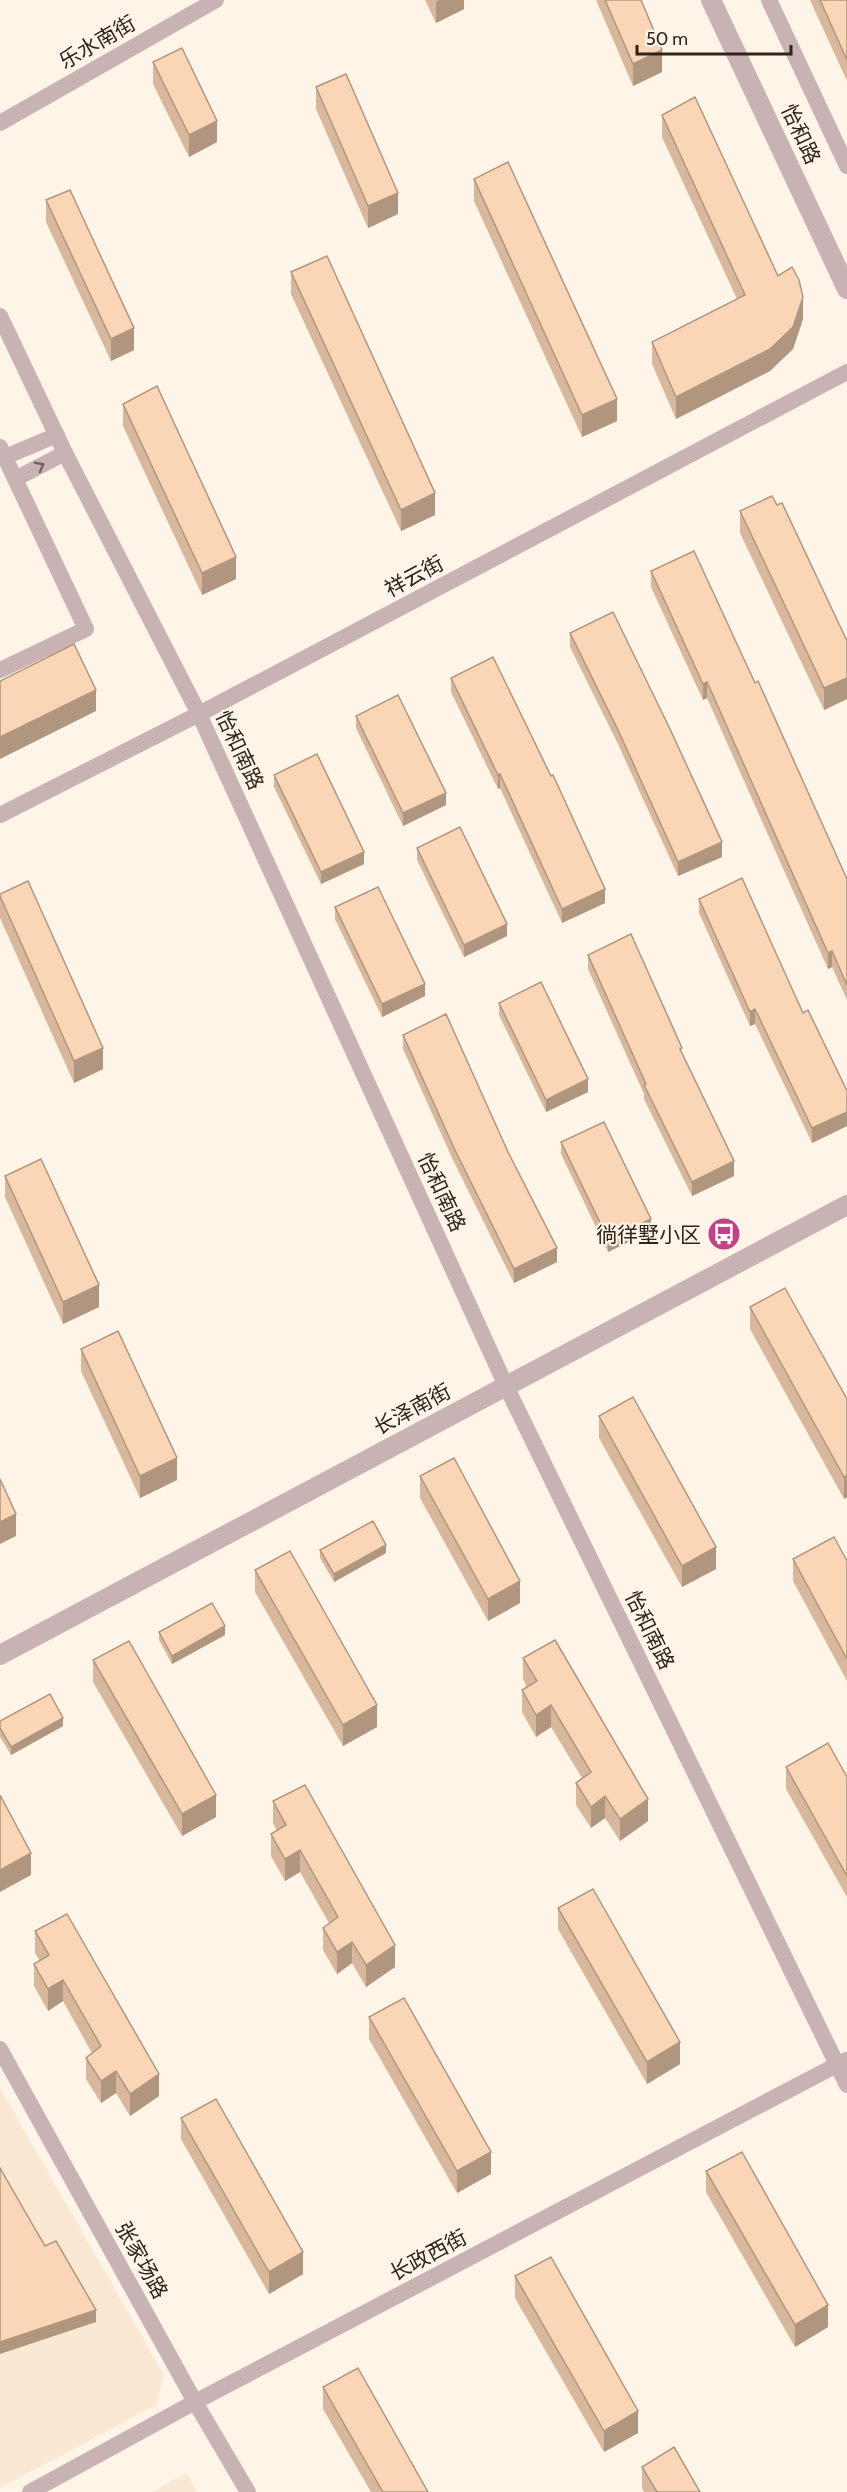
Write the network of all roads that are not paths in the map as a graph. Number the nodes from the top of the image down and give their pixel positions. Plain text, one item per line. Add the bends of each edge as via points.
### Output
1 (216, 0) edge
2 (711, 0) edge
3 (769, 0) edge
4 (0, 123) edge
5 (847, 166) edge
6 (847, 289) edge
7 (0, 316) edge
8 (847, 372) edge
9 (57, 435) junction
10 (2, 452) edge
11 (65, 453) junction
12 (15, 479) junction
13 (0, 670) edge
14 (199, 714) junction
15 (0, 815) edge
16 (847, 1205) edge
17 (506, 1386) junction
18 (0, 1655) edge
19 (0, 2049) edge
20 (842, 2063) edge
21 (847, 2085) edge
22 (195, 2402) junction
23 (30, 2492) edge
24 (248, 2492) edge

1 - 4 street, 乐水南街
2 - 6 street, 怡和路
3 - 5 street
7 - 9 street, 怡和南路
8 - 14 street, 祥云街
9 - 10 street
9 - 11 street, 怡和南路
10 - 12 street
12 -> 11 street
11 - 14 street, 怡和南路
12 - 13 street via 86,629
14 - 15 street, 祥云街
14 - 17 street, 怡和南路
16 - 17 street, 长泽南街
17 - 18 street, 长泽南街
17 - 20 street, 怡和南路
19 - 22 street, 张家场路
20 - 21 street, 怡和南路
20 - 22 street, 长政西街
22 - 23 street, 长政西街
22 - 24 street, 张家场路

